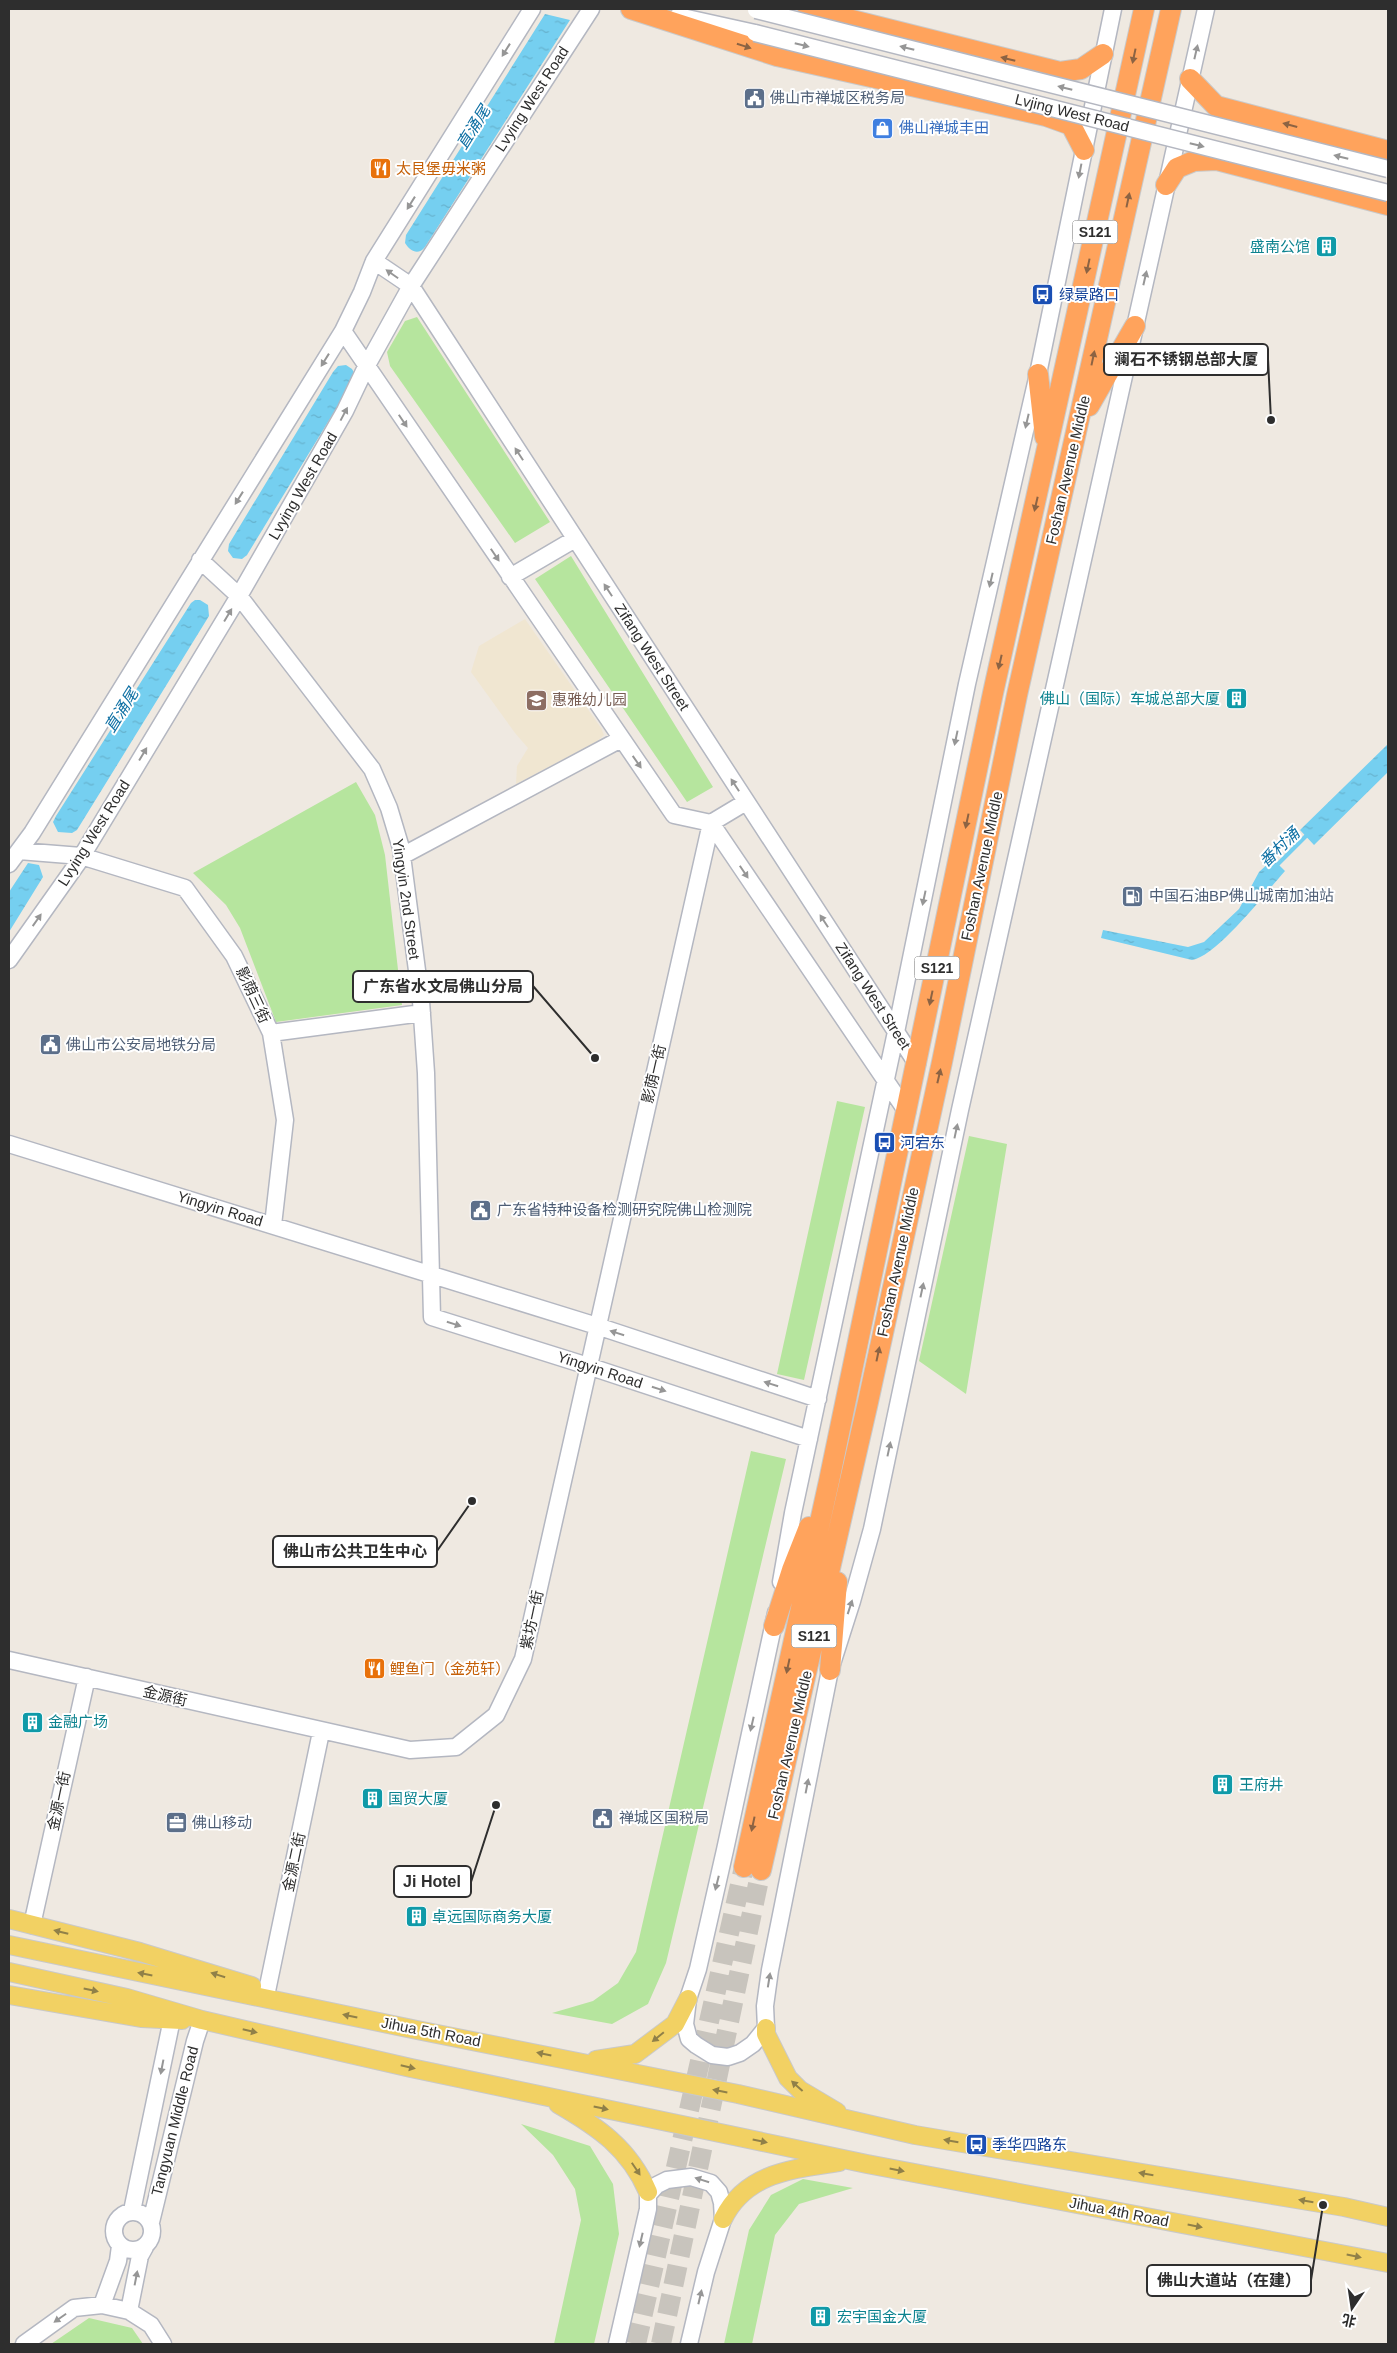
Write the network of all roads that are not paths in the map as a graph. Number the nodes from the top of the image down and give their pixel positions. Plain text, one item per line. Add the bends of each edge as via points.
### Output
1 (532, 9) edge
2 (591, 9) edge
3 (631, 9) edge
4 (647, 9) edge
5 (754, 9) edge
6 (808, 9) edge
7 (1113, 9) edge
8 (1144, 9) edge
9 (1171, 9) edge
10 (1206, 9) edge
11 (1103, 54) junction
12 (1190, 79) junction
13 (1084, 150) junction
14 (1388, 150) edge
15 (1388, 169) edge
16 (1166, 185) junction
17 (1388, 193) edge
18 (1388, 205) edge
19 (374, 261) junction
20 (411, 286) junction
21 (1134, 326) junction
22 (343, 331) junction
23 (366, 367) junction
24 (1038, 374) junction
25 (1079, 423) junction
26 (1047, 456) junction
27 (575, 539) junction
28 (200, 560) junction
29 (510, 577) junction
30 (240, 596) junction
31 (621, 739) junction
32 (746, 802) junction
33 (711, 823) junction
34 (19, 851) junction
35 (82, 856) junction
36 (402, 856) junction
37 (9, 864) edge
38 (9, 960) edge
39 (422, 1013) junction
40 (896, 1032) junction
41 (271, 1033) junction
42 (917, 1064) junction
43 (885, 1081) junction
44 (906, 1112) junction
45 (9, 1144) edge
46 (273, 1225) junction
47 (432, 1274) junction
48 (597, 1326) junction
49 (588, 1366) junction
50 (818, 1399) junction
51 (809, 1439) junction
52 (829, 1481) junction
53 (848, 1488) junction
54 (774, 1626) junction
55 (9, 1660) edge
56 (830, 1670) junction
57 (87, 1677) junction
58 (321, 1732) junction
59 (9, 1919) edge
60 (32, 1925) junction
61 (9, 1945) edge
62 (9, 1972) edge
63 (266, 1991) junction
64 (9, 1995) edge
65 (688, 1999) junction
66 (313, 2008) junction
67 (172, 2020) junction
68 (202, 2020) junction
69 (766, 2028) junction
70 (581, 2062) junction
71 (544, 2096) junction
72 (853, 2120) junction
73 (850, 2160) junction
74 (648, 2193) junction
75 (132, 2211) junction
76 (1388, 2217) edge
77 (724, 2219) junction
78 (150, 2222) junction
79 (120, 2246) junction
80 (145, 2246) junction
81 (1388, 2263) edge
82 (102, 2305) junction
83 (130, 2311) junction
84 (24, 2344) edge
85 (163, 2344) edge
86 (617, 2344) edge
87 (689, 2344) edge

1 -> 19 street
2 - 20 street, Lvying West Road
3 -> 13 highway via 777,56 1046,116 1070,124
4 -> 17 street, Lvjing West Road, bridge via 755,33
15 -> 5 street, Lvjing West Road, bridge
11 -> 6 highway via 1081,70 1060,72
7 - 11 street
8 -> 26 highway, Foshan Avenue Middle / S121
25 -> 9 highway, Foshan Avenue Middle / S121
12 -> 10 street
11 - 13 street
14 -> 12 highway via 1216,106
12 - 16 street
13 -> 24 street
16 - 18 highway via 1177,168 1194,161 1217,160
21 -> 16 street
20 -> 19 street, Zifang West Street
19 - 22 street
20 - 23 street, Lvying West Road
27 -> 20 street, Zifang West Street
21 - 25 highway
56 -> 21 street via 872,1529 960,1110
22 - 23 street
22 -> 28 street
23 -> 29 street
30 -> 23 street, Lvying West Road via 345,411
24 - 26 highway
24 -> 40 street via 967,684
53 -> 25 highway, Foshan Avenue Middle / S121 via 942,1062 1017,695
26 -> 42 highway, Foshan Avenue Middle / S121 via 993,693
27 - 29 street
32 -> 27 street, Zifang West Street
28 - 30 street, Yingyin 2nd Street
28 - 34 street
29 - 31 street
35 -> 30 street, Lvying West Road
30 - 36 street, Yingyin 2nd Street via 372,769 390,808
31 -> 33 street via 674,815
31 - 36 street
32 - 33 street
40 -> 32 street, Zifang West Street
33 -> 43 street
33 - 48 street, 影荫一街
34 - 35 street, 影荫三街
34 - 37 street
38 -> 35 street, Lvying West Road
35 - 41 street, 影荫三街 via 185,888 234,956
36 - 39 street, Yingyin 2nd Street
39 - 41 street
39 - 47 street, Yingyin 2nd Street
40 - 42 street, Zifang West Street
40 - 43 street
41 - 46 street, 影荫三街 via 285,1120
42 - 44 highway, Foshan Avenue Middle / S121
43 - 44 street
43 - 50 street
44 - 52 highway, Foshan Avenue Middle / S121
45 - 46 street, Yingyin Road
46 - 47 street, Yingyin Road
47 - 48 street, Yingyin Road
47 -> 49 street, Yingyin Road via 432,1317
48 - 49 street, 影荫一街
50 -> 48 street, Yingyin Road
49 -> 51 street, Yingyin Road
49 - 58 street, 紫坊一街 via 524,1659 496,1715 456,1747 410,1750
50 - 51 street
51 - 54 street via 792,1513
52 -> 53 highway, Foshan Avenue Middle / S121 via 753,1868
52 - 54 highway via 792,1570
53 - 56 highway
54 -> 65 street via 698,1969
55 - 57 street, 金源街
69 -> 56 street via 765,2006 770,1970
57 - 58 street, 金源街
57 - 60 street, 金源一街
58 - 63 street, 金源二街
59 - 60 main road
63 -> 60 main road via 178,1962
66 -> 61 main road, Jihua 5th Road
62 -> 68 main road via 127,1998
63 - 66 main road
64 - 67 main road via 112,2014
65 - 69 street via 684,2024 689,2039 712,2055 728,2057 740,2053 753,2044
65 -> 70 main road via 675,2024 635,2054
70 -> 66 main road, Jihua 5th Road
67 - 68 main road
67 -> 75 street, Tangyuan Middle Road
68 -> 71 main road
68 - 78 street, Tangyuan Middle Road
72 -> 69 main road via 800,2090 788,2078
72 -> 70 main road, Jihua 5th Road
71 -> 73 main road
71 -> 74 main road via 605,2134 626,2154 641,2175
76 -> 72 main road via 915,2135
73 - 77 main road via 767,2176 749,2187
73 -> 81 main road, Jihua 4th Road
77 -> 74 street via 718,2192 705,2180 681,2177 667,2180
74 -> 86 street via 648,2209
75 - 78 street via 145,2215
75 - 79 street via 119,2217 115,2224 114,2236
87 -> 77 street via 706,2272
78 - 80 street via 152,2237
79 - 80 street via 134,2250
79 - 82 street
83 -> 80 street via 140,2256
82 - 83 street
82 -> 84 street via 74,2308
83 - 85 street via 151,2325

